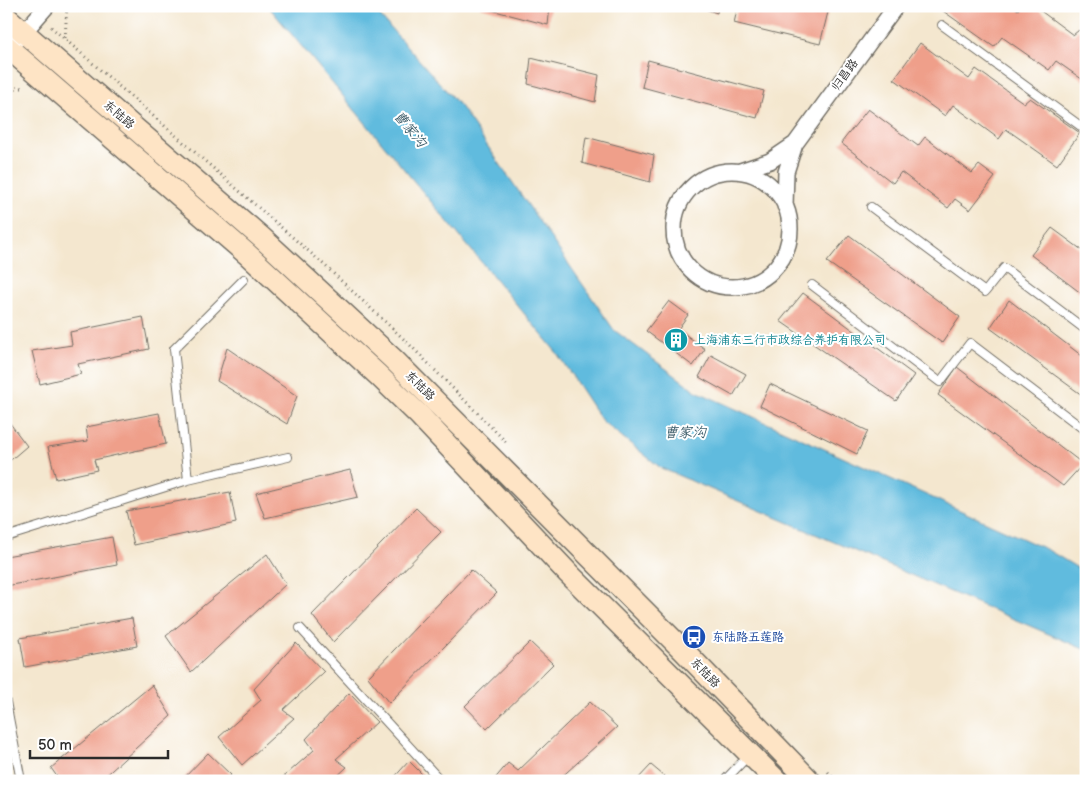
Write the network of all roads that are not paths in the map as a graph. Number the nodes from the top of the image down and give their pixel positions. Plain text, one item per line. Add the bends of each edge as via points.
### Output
1 (47, 6) edge
2 (896, 6) edge
3 (6, 16) edge
4 (942, 25) dead end
5 (24, 32) junction
6 (7, 49) edge
7 (1086, 130) edge
8 (794, 144) junction
9 (738, 171) junction
10 (785, 206) junction
11 (871, 207) dead end
12 (244, 279) dead end
13 (812, 286) dead end
14 (1086, 330) edge
15 (1086, 431) edge
16 (288, 457) dead end
17 (188, 480) junction
18 (6, 537) edge
19 (300, 628) dead end
20 (6, 702) edge
21 (750, 753) junction
22 (22, 781) edge
23 (441, 781) edge
24 (724, 781) edge
25 (777, 781) edge
26 (810, 781) edge

1 - 5 street
2 - 8 street, 归昌路
3 - 5 main road, 东陆路
4 - 7 lane
5 - 6 street
5 - 26 main road, 东陆路 via 262,238 393,359
6 - 21 main road, 东陆路 via 247,254 378,375 568,573
8 - 9 street, 归昌路 via 770,161
8 - 10 street, 归昌路 via 786,172
9 - 10 street, 归昌路 via 767,182
9 - 10 street, 归昌路 via 708,176 685,194 677,208 674,238 678,252 697,276 725,287 755,282 768,274 779,264 790,236 790,220
11 - 14 lane via 985,292 1004,268
12 - 17 lane via 174,349
13 - 15 lane via 940,382 970,343
16 - 17 lane
17 - 18 lane
19 - 23 lane
20 - 22 lane
21 - 24 lane
21 - 25 main road, 东陆路

